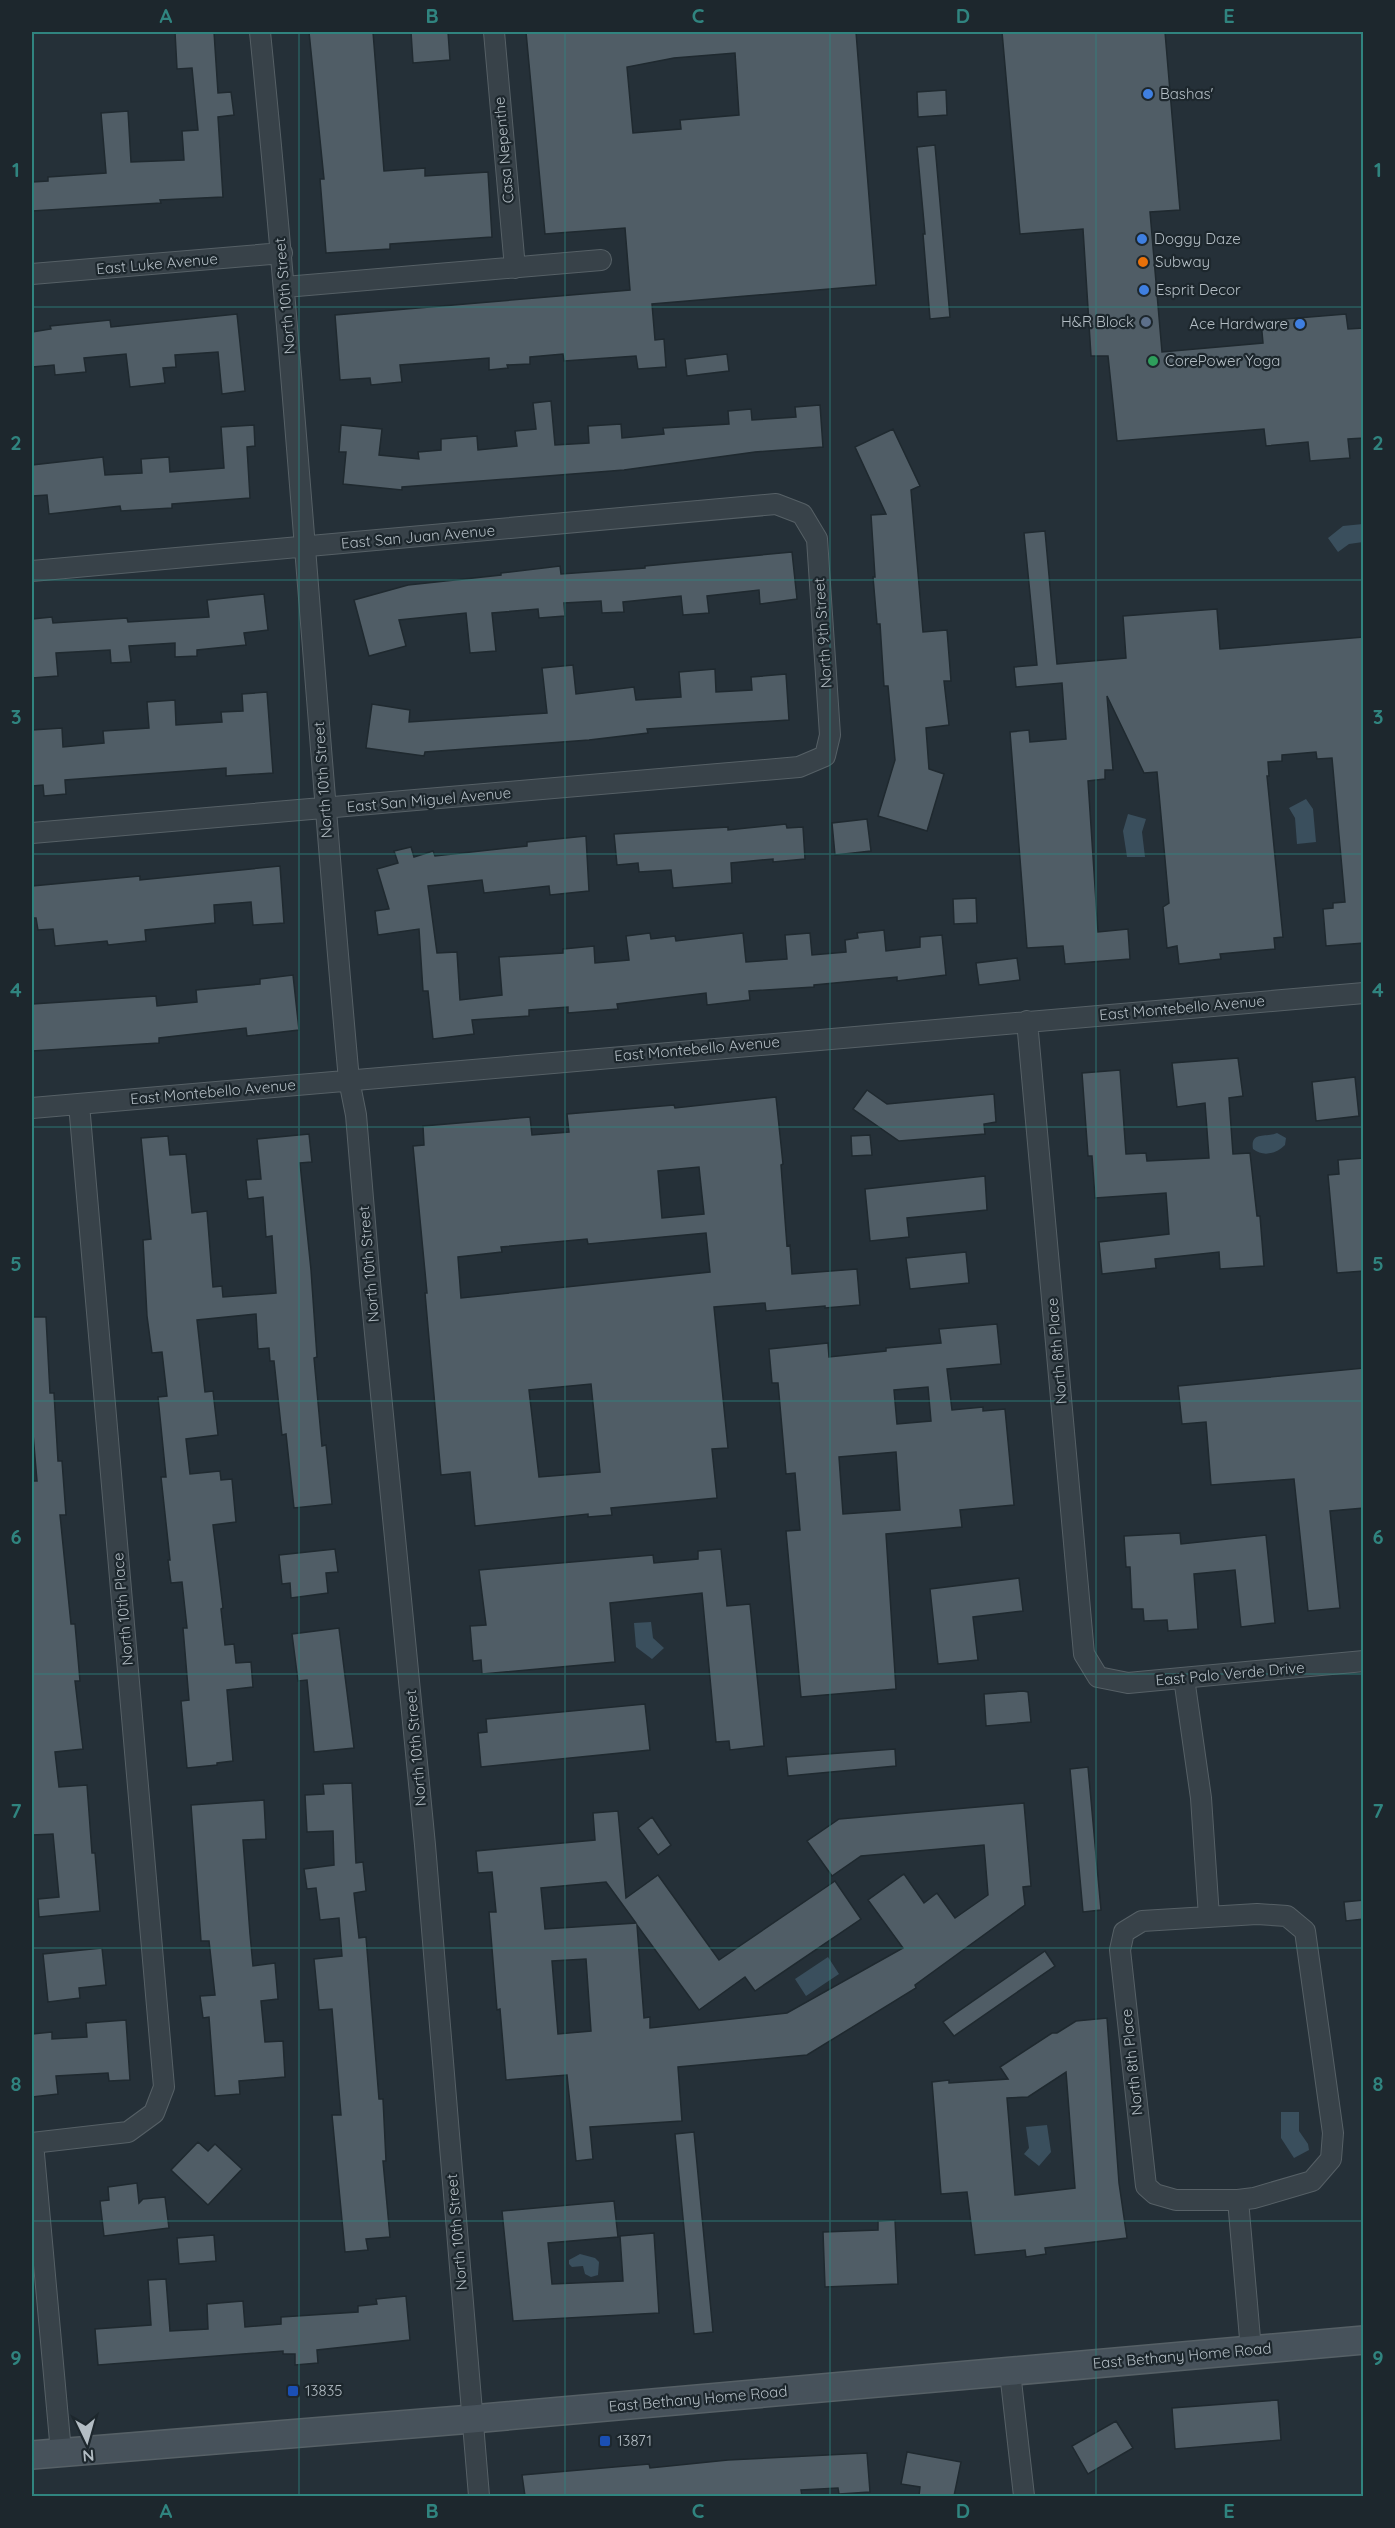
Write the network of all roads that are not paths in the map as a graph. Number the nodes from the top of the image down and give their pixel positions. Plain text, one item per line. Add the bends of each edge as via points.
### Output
1 (260, 32) edge
2 (494, 32) edge
3 (282, 253) junction
4 (601, 260) dead end
5 (514, 268) junction
6 (32, 274) edge
7 (285, 287) junction
8 (802, 514) joint
9 (305, 548) junction
10 (32, 571) edge
11 (825, 756) joint
12 (324, 809) junction
13 (32, 833) edge
14 (1364, 993) edge
15 (1027, 1021) junction
16 (349, 1080) junction
17 (79, 1104) junction
18 (32, 1108) edge
19 (1364, 1661) edge
20 (1098, 1677) joint
21 (1184, 1678) junction
22 (1209, 1917) junction
23 (32, 2143) edge
24 (1238, 2200) junction
25 (1364, 2340) edge
26 (1251, 2350) junction
27 (1010, 2372) junction
28 (472, 2420) junction
29 (61, 2452) junction
30 (32, 2455) edge
31 (479, 2496) edge
32 (1024, 2496) edge

1 - 3 street, North 10th Street
2 - 5 street, Casa Nepenthe
3 - 6 street, East Luke Avenue
3 - 7 street, North 10th Street
4 - 5 street
5 - 7 street
7 - 9 street, North 10th Street
8 - 9 street, East San Juan Avenue via 776,504
8 - 11 street, North 9th Street via 817,539 831,735
9 - 10 street, East San Juan Avenue
9 - 12 street, North 10th Street
11 - 12 street, East San Miguel Avenue via 799,767
12 - 13 street, East San Miguel Avenue
12 - 16 street, North 10th Street
14 - 15 street, East Montebello Avenue
15 - 16 street, East Montebello Avenue
15 - 20 street, North 8th Place via 1084,1654
16 - 17 street, East Montebello Avenue
16 - 28 street, North 10th Street via 356,1115 426,1854
17 - 18 street, East Montebello Avenue
17 - 23 street, North 10th Place via 164,2087 154,2113 128,2132
19 - 21 street, East Palo Verde Drive
20 - 21 street, East Palo Verde Drive via 1128,1683
21 - 22 street via 1201,1798
22 - 24 street, North 8th Place via 1287,1916 1305,1931 1333,2133 1331,2159 1312,2181
22 - 24 street, North 8th Place via 1142,1921 1124,1932 1120,1950 1146,2186 1155,2194 1176,2200
23 - 29 street
24 - 26 street
25 - 26 main road, East Bethany Home Road
26 - 27 main road, East Bethany Home Road
27 - 28 main road, East Bethany Home Road
27 - 32 street
28 - 29 main road, East Bethany Home Road
28 - 31 street, North 10th Street
29 - 30 main road, East Bethany Home Road

